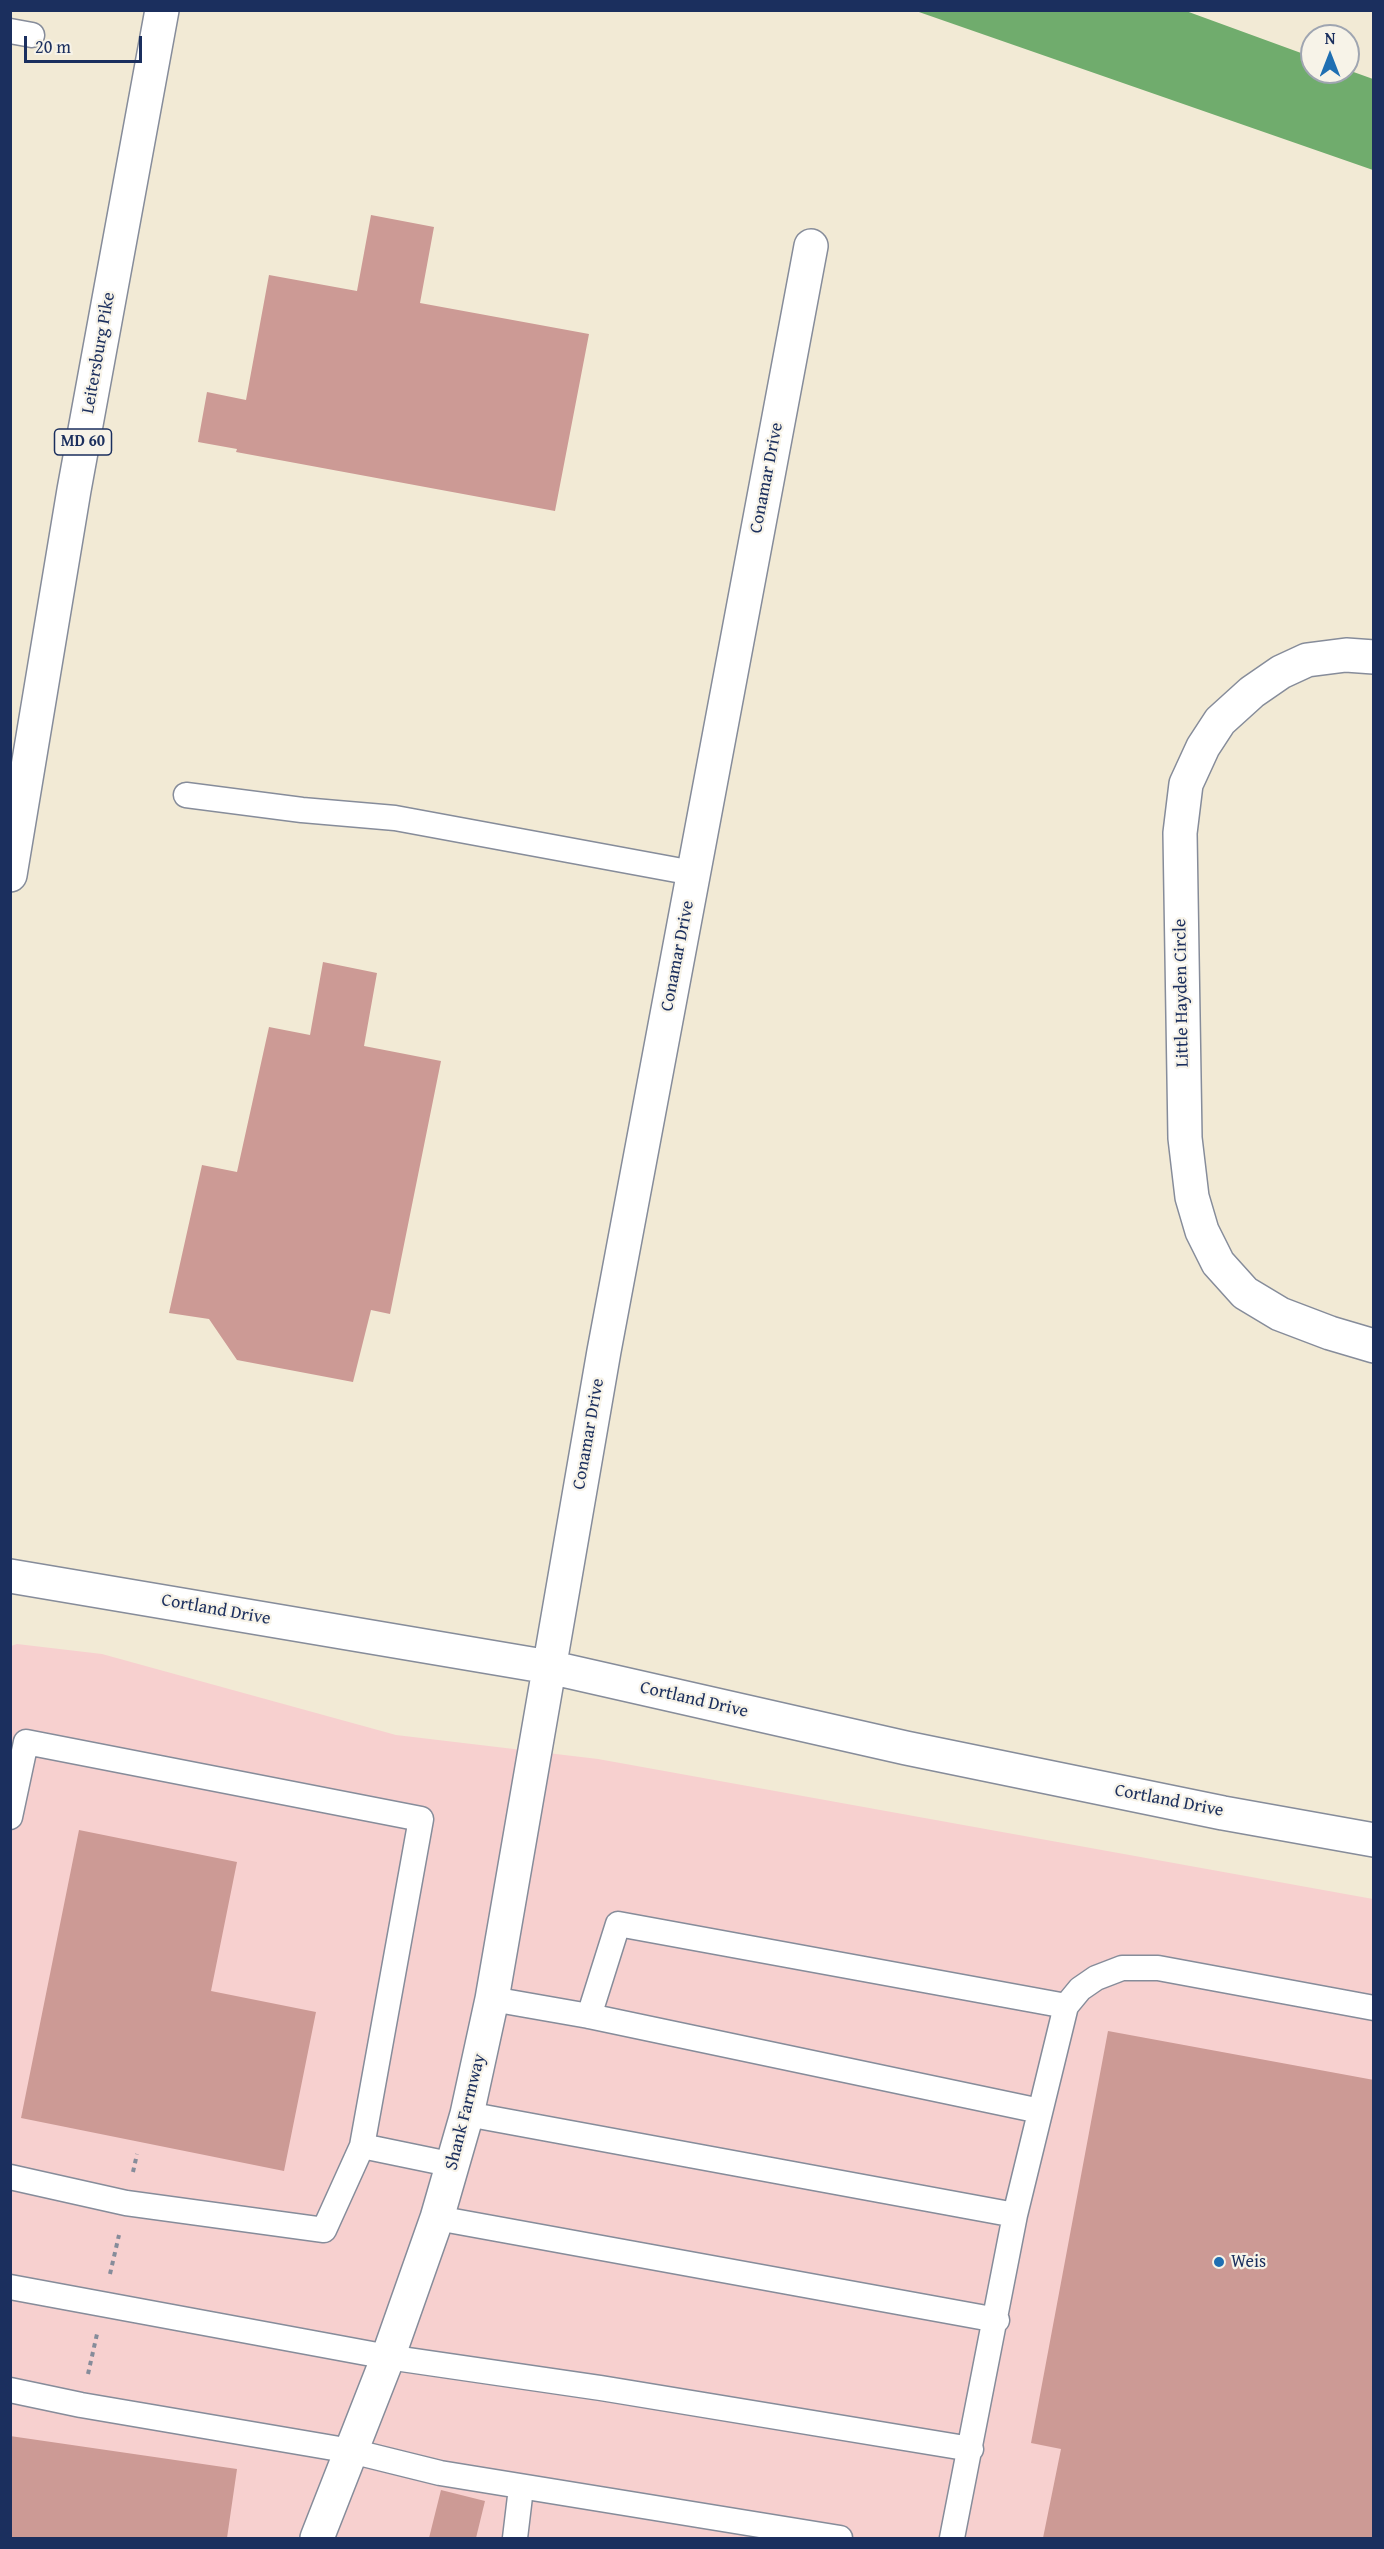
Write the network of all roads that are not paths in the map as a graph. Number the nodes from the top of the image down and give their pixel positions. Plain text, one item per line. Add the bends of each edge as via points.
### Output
1 (162, 10) edge
2 (811, 246) dead end
3 (1374, 657) edge
4 (186, 795) dead end
5 (693, 873) junction
6 (10, 875) edge
7 (1374, 1346) edge
8 (10, 1576) edge
9 (549, 1667) junction
10 (10, 1817) edge
11 (1374, 1840) edge
12 (492, 1999) junction
13 (1066, 2006) junction
14 (1374, 2008) edge
15 (589, 2016) junction
16 (1040, 2111) junction
17 (467, 2114) junction
18 (362, 2146) junction
19 (454, 2166) junction
20 (10, 2178) edge
21 (1016, 2216) junction
22 (437, 2218) junction
23 (10, 2287) edge
24 (997, 2320) junction
25 (388, 2357) junction
26 (10, 2390) edge
27 (971, 2449) junction
28 (351, 2451) junction
29 (521, 2488) junction
30 (317, 2538) edge
31 (515, 2538) edge
32 (840, 2538) edge
33 (952, 2538) edge

1 - 6 street, Leitersburg Pike / MD 60 via 74,490
2 - 5 street, Conamar Drive
3 - 7 street, Little Hayden Circle via 1346,655 1307,660 1252,692 1220,721 1186,784 1180,833 1185,1138 1192,1197 1202,1231 1218,1263 1245,1293 1280,1314
4 - 5 lane via 395,818
5 - 9 street, Conamar Drive
8 - 9 street, Cortland Drive
9 - 11 street, Cortland Drive via 906,1748
9 - 12 street, Shank Farmway
10 - 18 lane via 26,1742 421,1819
12 - 15 lane
12 - 17 street, Shank Farmway
13 - 14 lane via 1096,1978 1122,1968 1158,1968
13 - 15 lane via 618,1924
13 - 16 lane
15 - 16 lane
16 - 21 lane
17 - 19 street, Shank Farmway
17 - 21 lane
18 - 19 lane
18 - 20 lane via 324,2230 126,2203
19 - 22 street, Shank Farmway
21 - 24 lane
22 - 24 lane
22 - 25 street, Shank Farmway
23 - 25 lane
24 - 27 lane
25 - 27 lane
25 - 28 street, Shank Farmway
26 - 28 lane
27 - 33 lane
28 - 29 lane
28 - 30 street, Shank Farmway
29 - 31 lane
29 - 32 lane

